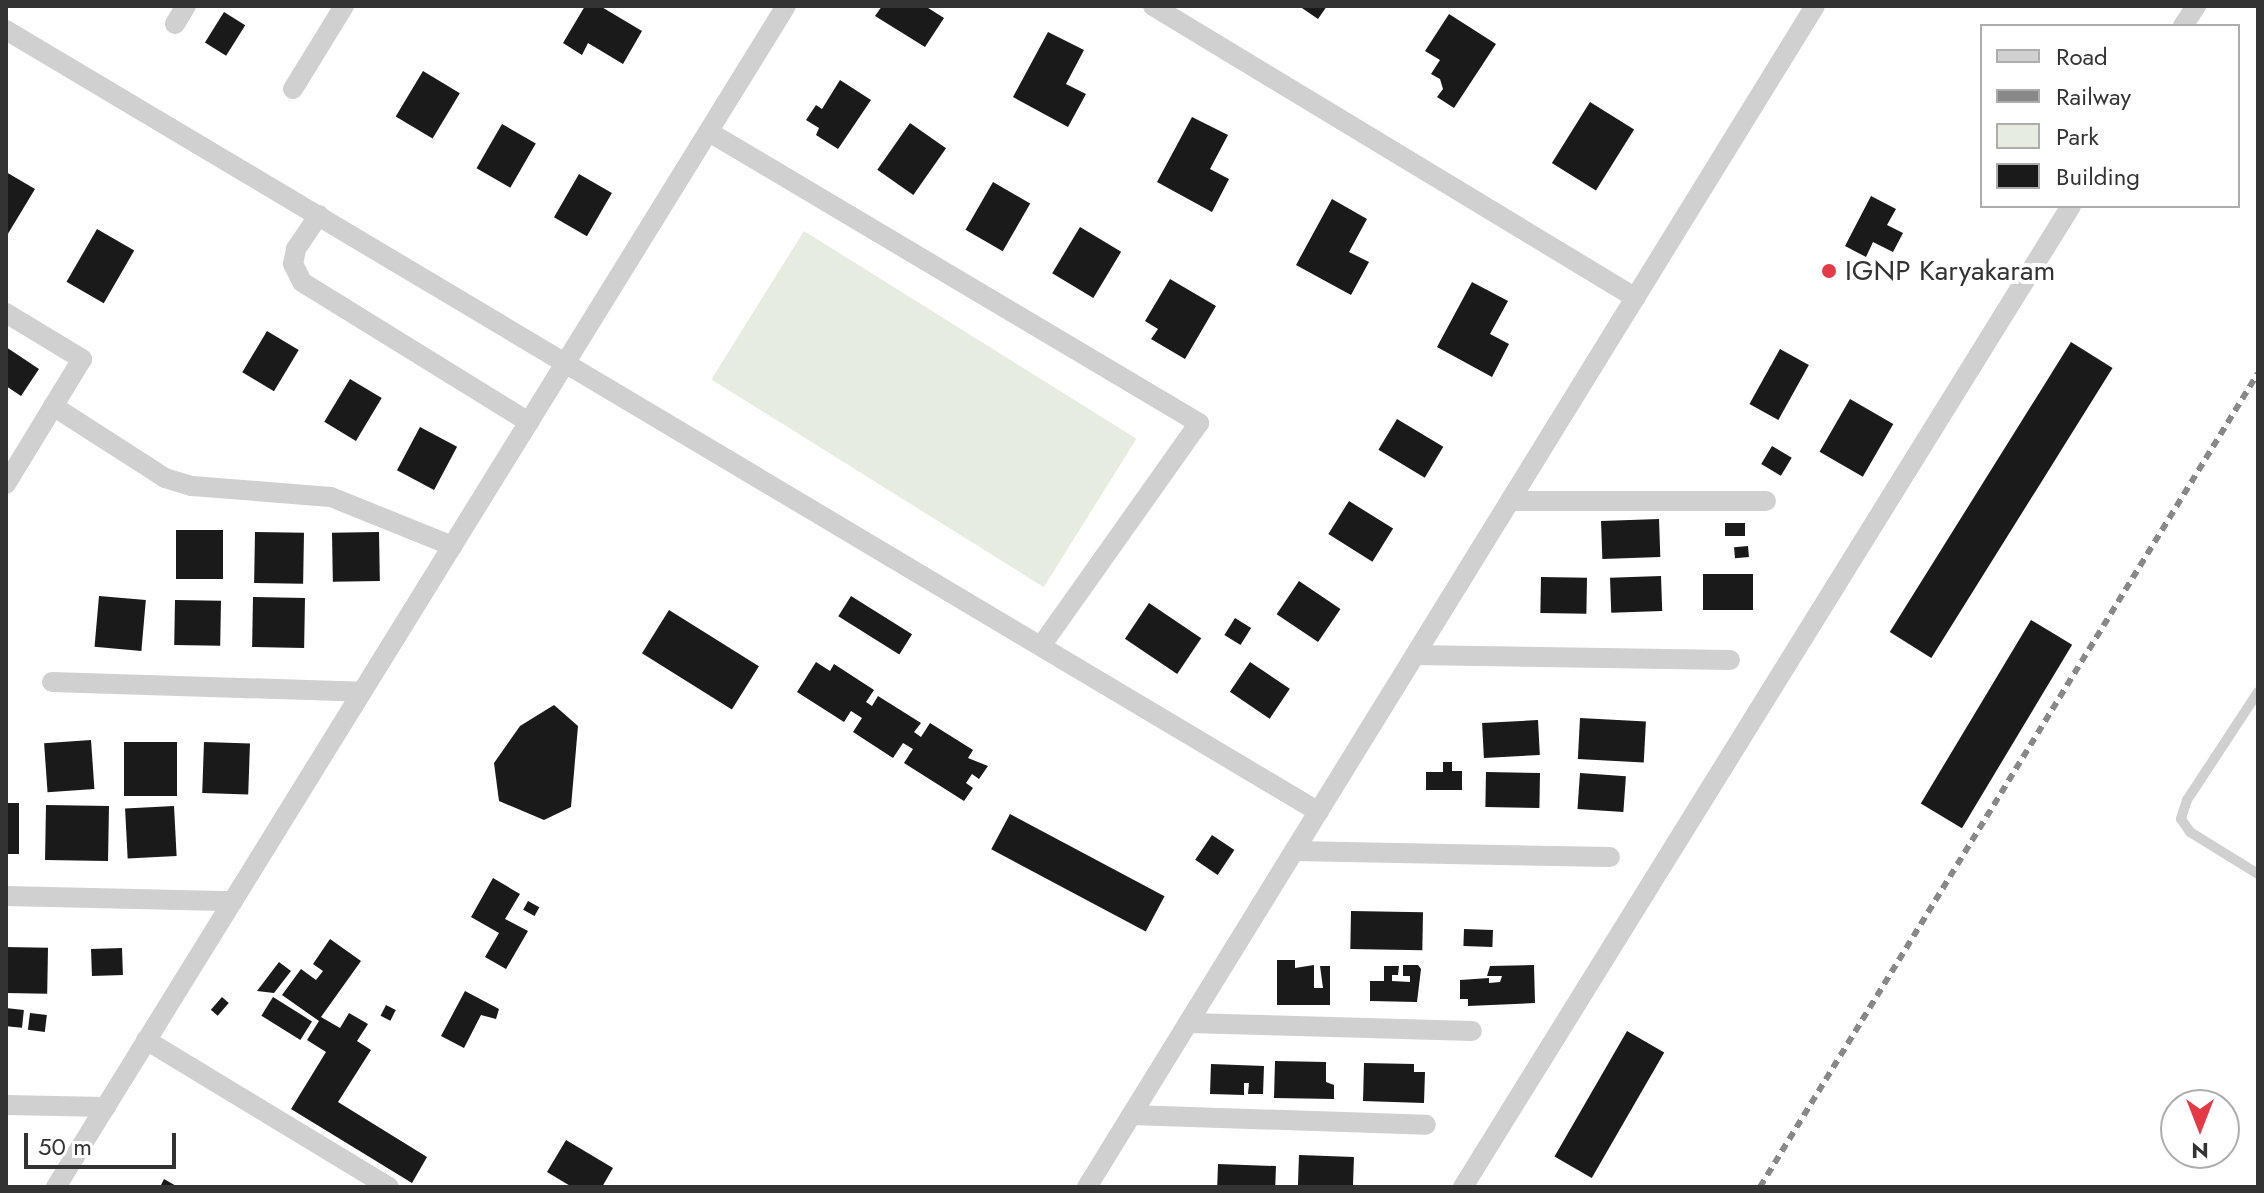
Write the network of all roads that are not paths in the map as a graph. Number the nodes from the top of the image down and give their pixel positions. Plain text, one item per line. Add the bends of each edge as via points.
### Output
1 (186, 6) edge
2 (344, 6) edge
3 (786, 6) edge
4 (1153, 6) edge
5 (1815, 6) edge
6 (2196, 6) edge
7 (175, 24) dead end
8 (2184, 24) edge
9 (6, 30) edge
10 (293, 89) dead end
11 (709, 132) junction
12 (2070, 208) edge
13 (319, 215) junction
14 (1636, 298) junction
15 (6, 313) edge
16 (567, 362) junction
17 (53, 406) junction
18 (529, 422) junction
19 (6, 484) edge
20 (1510, 501) junction
21 (1766, 501) dead end
22 (452, 546) junction
23 (1041, 646) junction
24 (1415, 655) junction
25 (1730, 660) dead end
26 (52, 682) dead end
27 (362, 692) junction
28 (2258, 692) edge
29 (1319, 812) junction
30 (1294, 851) junction
31 (1610, 857) dead end
32 (2258, 874) edge
33 (6, 896) edge
34 (233, 901) junction
35 (1188, 1023) junction
36 (1472, 1031) dead end
37 (146, 1040) junction
38 (6, 1105) edge
39 (106, 1107) junction
40 (1131, 1115) junction
41 (1426, 1125) dead end
42 (56, 1187) edge
43 (389, 1187) edge
44 (1087, 1187) edge
45 (1463, 1187) edge

1 - 7 street
2 - 10 street
3 - 11 street
4 - 14 street
5 - 14 street
6 - 8 street
9 - 13 street
11 - 16 street
11 - 23 street via 1199,423
12 - 45 street
13 - 16 street
13 - 18 street via 296,249 293,264 302,282
14 - 20 street
15 - 17 street via 82,359
16 - 18 street
16 - 23 street
17 - 19 street
17 - 22 street via 165,478 192,486 331,497
18 - 22 street
20 - 21 street
20 - 24 street
22 - 27 street
23 - 29 street
24 - 25 street
24 - 29 street
26 - 27 street
27 - 34 street
28 - 32 lane via 2187,800 2181,819 2190,832
29 - 30 street
30 - 31 street
30 - 35 street
33 - 34 street
34 - 37 street
35 - 36 street
35 - 40 street
37 - 39 street
37 - 43 street
38 - 39 street
39 - 42 street
40 - 41 street
40 - 44 street

